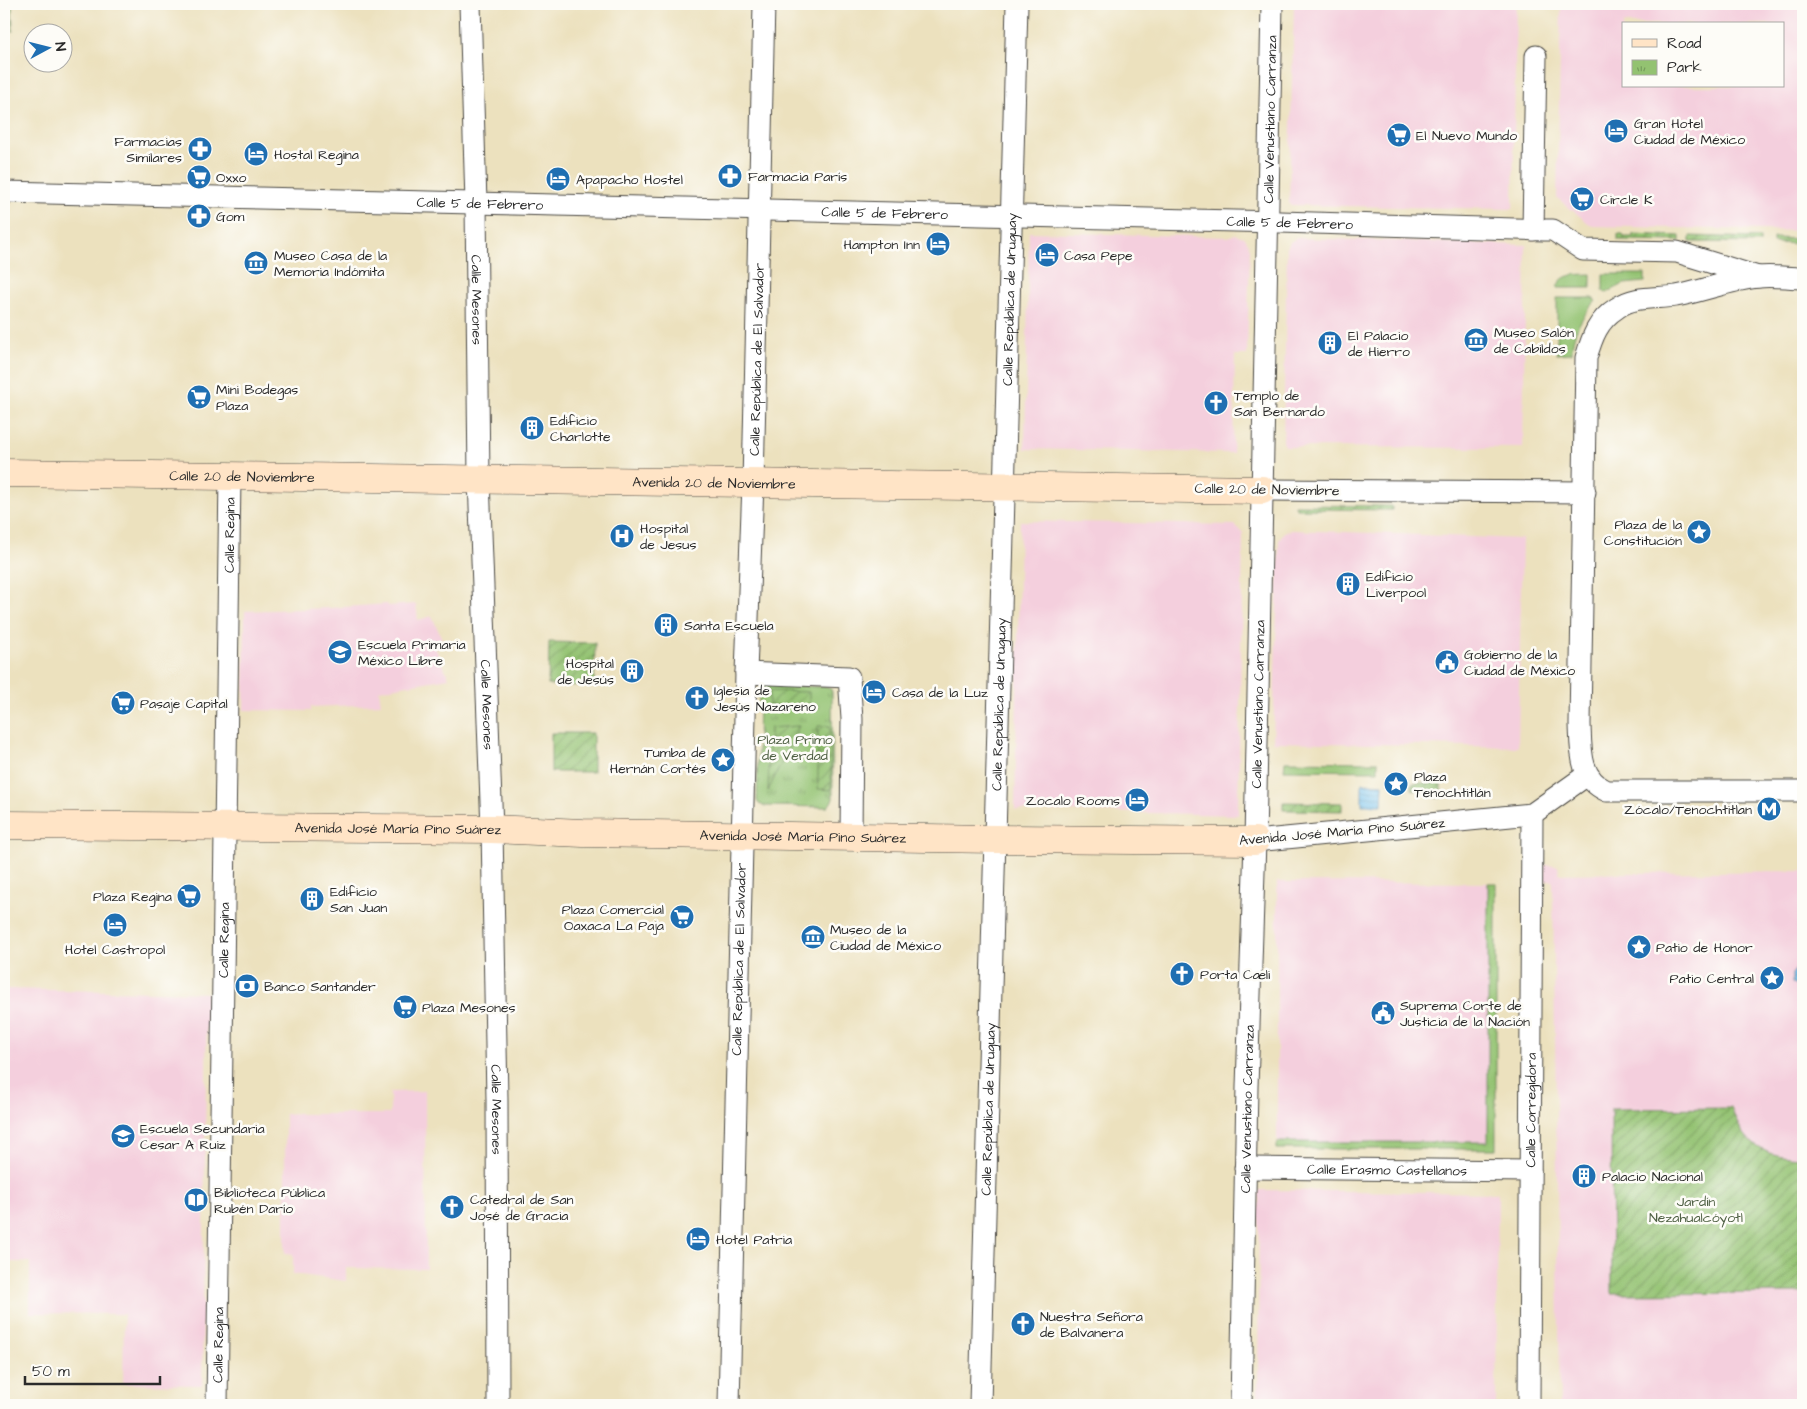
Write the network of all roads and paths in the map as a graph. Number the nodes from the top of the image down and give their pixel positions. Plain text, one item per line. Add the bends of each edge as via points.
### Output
1 (470, 4) edge
2 (764, 4) edge
3 (1017, 4) edge
4 (1272, 4) edge
5 (1536, 56) dead end
6 (4, 192) edge
7 (476, 203) junction
8 (760, 210) junction
9 (1012, 216) junction
10 (1267, 222) junction
11 (1533, 230) junction
12 (1758, 277) junction
13 (1803, 278) edge
14 (4, 473) edge
15 (230, 476) junction
16 (479, 479) junction
17 (753, 483) junction
18 (950, 485) joint
19 (1004, 486) junction
20 (1262, 490) junction
21 (1585, 492) junction
22 (746, 674) junction
23 (1587, 775) junction
24 (1803, 791) edge
25 (1532, 814) junction
26 (4, 824) edge
27 (224, 826) junction
28 (492, 829) junction
29 (742, 835) junction
30 (851, 836) junction
31 (995, 840) junction
32 (1255, 841) junction
33 (1245, 1168) junction
34 (1530, 1171) junction
35 (217, 1405) edge
36 (498, 1405) edge
37 (729, 1405) edge
38 (980, 1405) edge
39 (1241, 1405) edge
40 (1529, 1405) edge

1 - 7 street, Calle Mesones
2 - 8 street, Calle República de El Salvador
3 - 9 street, Calle República de Uruguay
4 - 10 street, Calle Venustiano Carranza
5 - 11 street
6 - 7 street, Calle 5 de Febrero
7 - 8 street, Calle 5 de Febrero
7 - 16 street, Calle Mesones
8 - 9 street, Calle 5 de Febrero
8 - 17 street, Calle República de El Salvador
9 - 10 street, Calle 5 de Febrero
9 - 19 street, Calle República de Uruguay
10 - 11 street, Calle 5 de Febrero
10 - 20 street, Calle Venustiano Carranza
11 - 12 street, Calle 5 de Febrero via 1553,230 1583,250 1677,252
12 - 13 street
12 - 21 street via 1674,296 1645,297 1619,306 1600,323 1586,358
14 - 15 main road, Calle 20 de Noviembre
15 - 16 main road, Calle 20 de Noviembre
15 - 27 street, Calle Regina
16 - 17 main road, Avenida 20 de Noviembre
16 - 28 street, Calle Mesones
17 - 18 main road, Avenida 20 de Noviembre
17 - 22 street, Calle República de El Salvador
18 - 19 main road, Calle 20 de Noviembre
19 - 20 main road, Calle 20 de Noviembre
19 - 31 street, Calle República de Uruguay
20 - 21 street, Calle 20 de Noviembre
20 - 32 street, Calle Venustiano Carranza
21 - 23 street via 1580,724 1581,757
22 - 29 street, Calle República de El Salvador
22 - 30 street via 849,677
23 - 24 street via 1599,788 1607,791
23 - 25 street, Avenida José María Pino Suárez
25 - 32 street, Avenida José María Pino Suárez
25 - 34 street, Calle Corregidora
26 - 27 main road, Avenida José María Pino Suárez
27 - 28 main road, Avenida José María Pino Suárez
27 - 35 street, Calle Regina
28 - 29 main road, Avenida José María Pino Suárez
28 - 36 street, Calle Mesones
29 - 30 main road, Avenida José María Pino Suárez
29 - 37 street, Calle República de El Salvador
30 - 31 main road, Avenida José María Pino Suárez
31 - 32 main road, Avenida José María Pino Suárez
31 - 38 street, Calle República de Uruguay
32 - 33 street, Calle Venustiano Carranza
33 - 34 street, Calle Erasmo Castellanos
33 - 39 street, Calle Venustiano Carranza
34 - 40 street, Calle Corregidora

